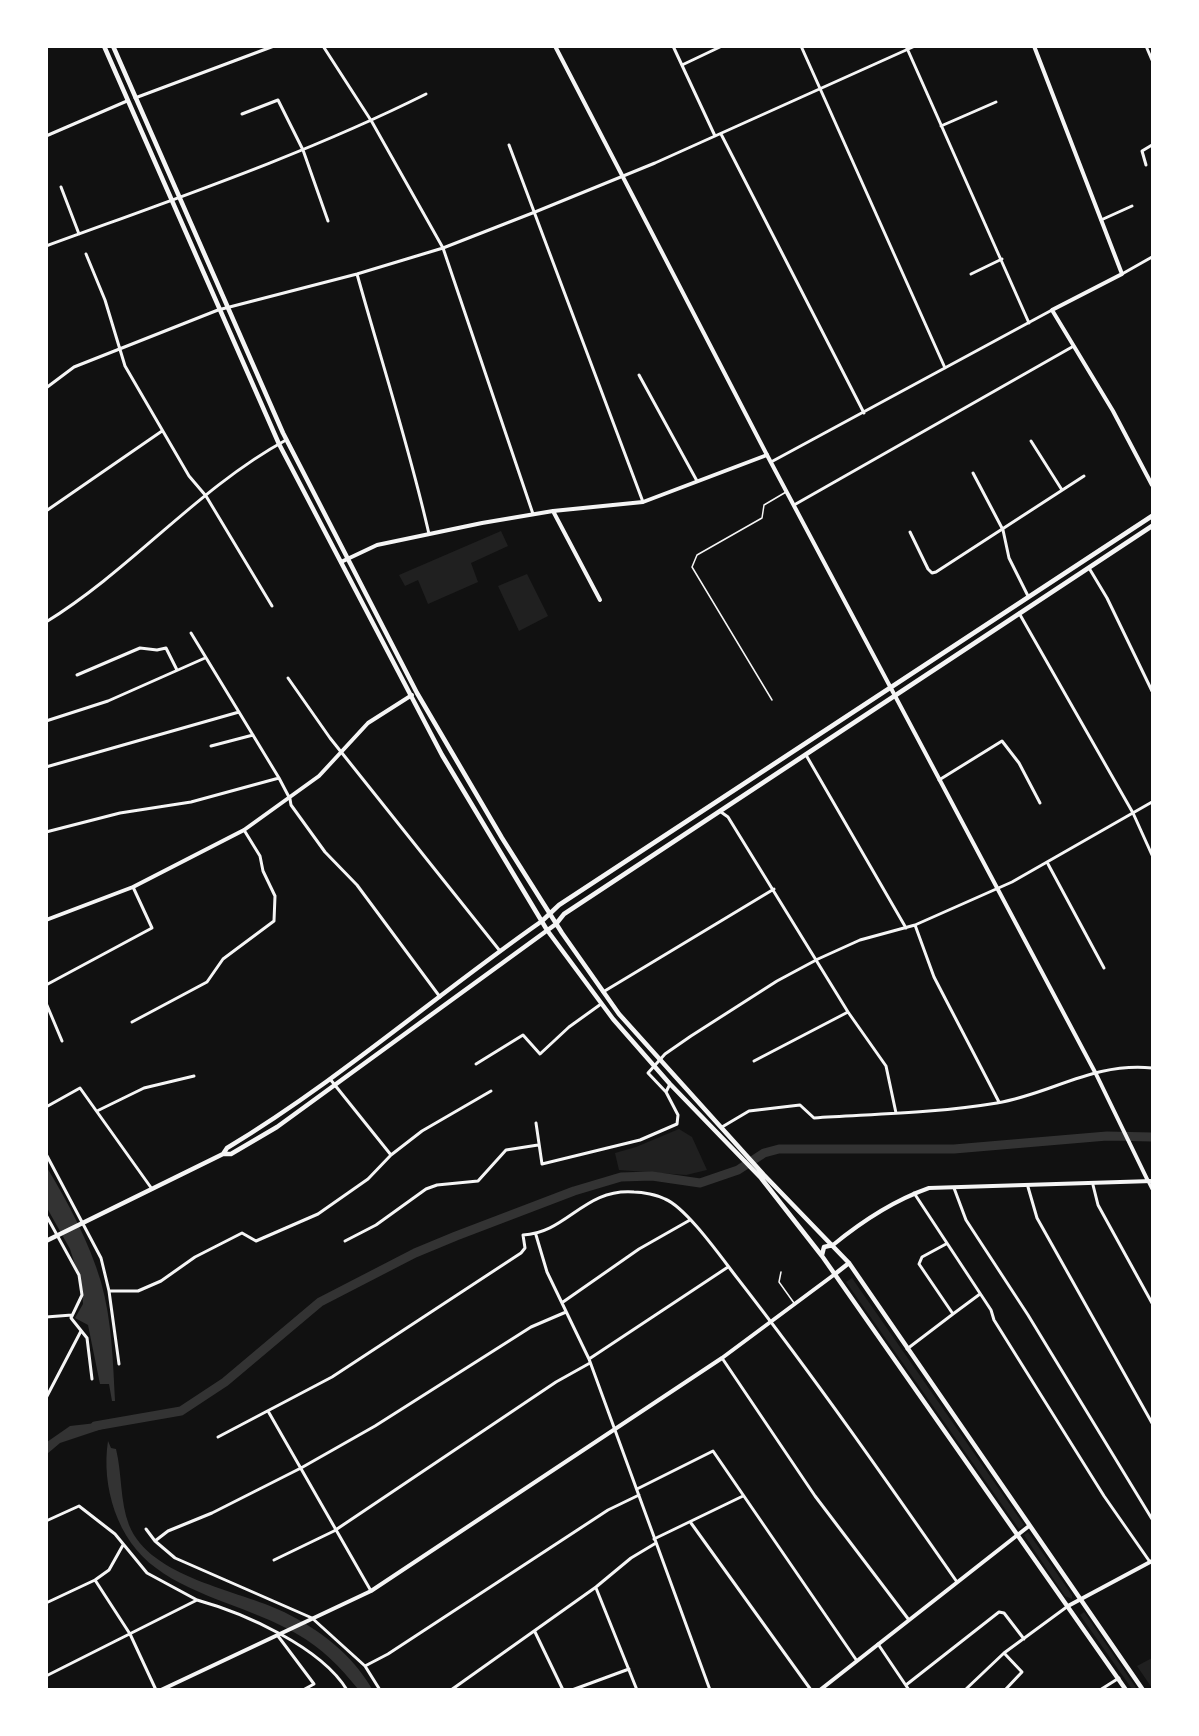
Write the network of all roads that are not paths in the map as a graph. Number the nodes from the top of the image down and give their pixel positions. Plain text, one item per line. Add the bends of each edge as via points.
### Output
1 (104, 46) edge
2 (113, 46) edge
3 (273, 46) edge
4 (323, 46) edge
5 (555, 46) edge
6 (673, 46) edge
7 (722, 46) edge
8 (801, 46) edge
9 (915, 46) edge
10 (1034, 46) edge
11 (1146, 46) edge
12 (907, 48) edge
13 (1152, 60) edge
14 (682, 64) junction
15 (821, 91) junction
16 (426, 94) dead end
17 (135, 98) junction
18 (128, 101) junction
19 (996, 102) dead end
20 (242, 114) dead end
21 (372, 122) junction
22 (941, 126) junction
23 (720, 134) junction
24 (46, 136) edge
25 (715, 136) junction
26 (509, 145) dead end
27 (1152, 145) edge
28 (303, 150) junction
29 (1146, 165) dead end
30 (622, 178) junction
31 (61, 187) dead end
32 (179, 196) junction
33 (170, 199) junction
34 (1132, 206) dead end
35 (535, 212) junction
36 (1101, 220) junction
37 (328, 221) dead end
38 (79, 234) junction
39 (46, 246) edge
40 (443, 248) junction
41 (86, 255) dead end
42 (1152, 257) edge
43 (1002, 259) junction
44 (357, 274) junction
45 (971, 274) dead end
46 (1122, 274) junction
47 (228, 309) junction
48 (218, 310) junction
49 (1052, 310) junction
50 (1029, 323) junction
51 (1072, 347) junction
52 (119, 349) junction
53 (945, 368) junction
54 (639, 375) dead end
55 (46, 388) edge
56 (864, 413) junction
57 (162, 431) junction
58 (286, 440) junction
59 (1031, 441) dead end
60 (279, 444) junction
61 (767, 455) junction
62 (771, 462) junction
63 (973, 473) dead end
64 (1084, 476) dead end
65 (697, 481) junction
66 (1152, 485) edge
67 (1062, 491) junction
68 (787, 492) junction
69 (206, 496) junction
70 (643, 502) junction
71 (794, 505) junction
72 (46, 511) edge
73 (553, 511) junction
74 (533, 514) junction
75 (1152, 516) edge
76 (1152, 526) edge
77 (1003, 530) junction
78 (910, 532) dead end
79 (429, 534) junction
80 (348, 558) junction
81 (341, 562) junction
82 (1088, 567) junction
83 (1029, 597) junction
84 (600, 600) dead end
85 (272, 606) dead end
86 (1019, 613) junction
87 (46, 622) edge
88 (191, 633) dead end
89 (205, 658) junction
90 (177, 670) junction
91 (77, 675) dead end
92 (288, 678) dead end
93 (891, 688) junction
94 (1152, 691) edge
95 (417, 693) junction
96 (895, 695) junction
97 (410, 696) junction
98 (772, 700) dead end
99 (239, 712) junction
100 (46, 721) edge
101 (253, 735) junction
102 (211, 746) dead end
103 (342, 752) junction
104 (806, 755) junction
105 (46, 767) edge
106 (279, 778) junction
107 (939, 780) junction
108 (290, 799) junction
109 (1152, 802) edge
110 (1040, 803) dead end
111 (721, 812) junction
112 (1133, 813) junction
113 (244, 830) junction
114 (46, 832) edge
115 (1152, 855) edge
116 (1048, 864) junction
117 (133, 887) junction
118 (998, 888) junction
119 (774, 889) junction
120 (550, 915) junction
121 (46, 920) edge
122 (542, 921) junction
123 (556, 924) junction
124 (915, 925) junction
125 (906, 928) junction
126 (547, 930) junction
127 (500, 951) junction
128 (818, 959) junction
129 (1104, 968) dead end
130 (46, 986) edge
131 (603, 992) junction
132 (440, 997) junction
133 (46, 1003) edge
134 (601, 1004) junction
135 (848, 1012) junction
136 (132, 1022) dead end
137 (62, 1041) dead end
138 (659, 1060) junction
139 (754, 1061) dead end
140 (476, 1064) dead end
141 (654, 1066) junction
142 (1152, 1068) edge
143 (1096, 1074) junction
144 (194, 1076) dead end
145 (330, 1079) junction
146 (670, 1084) junction
147 (334, 1085) junction
148 (491, 1091) dead end
149 (666, 1092) junction
150 (999, 1102) junction
151 (46, 1107) edge
152 (97, 1110) junction
153 (896, 1113) junction
154 (536, 1123) dead end
155 (722, 1127) junction
156 (538, 1145) junction
157 (739, 1150) junction
158 (46, 1154) edge
159 (224, 1154) junction
160 (391, 1155) junction
161 (763, 1177) junction
162 (1150, 1181) edge
163 (1093, 1185) junction
164 (1028, 1186) junction
165 (954, 1188) junction
166 (152, 1189) junction
167 (1152, 1189) edge
168 (914, 1193) junction
169 (46, 1215) edge
170 (690, 1220) junction
171 (83, 1224) junction
172 (536, 1234) junction
173 (58, 1236) junction
174 (46, 1241) edge
175 (345, 1242) dead end
176 (946, 1244) junction
177 (833, 1245) junction
178 (822, 1256) junction
179 (849, 1263) junction
180 (728, 1267) junction
181 (781, 1272) dead end
182 (835, 1274) junction
183 (110, 1291) junction
184 (980, 1294) junction
185 (563, 1302) junction
186 (1152, 1303) edge
187 (795, 1304) junction
188 (567, 1312) junction
189 (953, 1314) junction
190 (72, 1315) junction
191 (46, 1317) edge
192 (773, 1322) junction
193 (81, 1331) junction
194 (908, 1349) junction
195 (722, 1358) junction
196 (589, 1361) junction
197 (119, 1364) dead end
198 (92, 1379) dead end
199 (46, 1398) edge
200 (268, 1411) junction
201 (1152, 1423) edge
202 (614, 1430) junction
203 (218, 1437) dead end
204 (301, 1468) junction
205 (637, 1489) junction
206 (639, 1495) junction
207 (743, 1496) junction
208 (1152, 1519) edge
209 (46, 1521) edge
210 (691, 1523) junction
211 (1029, 1526) junction
212 (146, 1529) dead end
213 (334, 1531) junction
214 (1019, 1533) junction
215 (155, 1541) junction
216 (655, 1541) junction
217 (123, 1545) junction
218 (274, 1560) dead end
219 (1151, 1562) edge
220 (95, 1580) junction
221 (957, 1582) junction
222 (596, 1587) junction
223 (371, 1591) junction
224 (197, 1600) junction
225 (1080, 1600) junction
226 (46, 1604) edge
227 (1068, 1606) junction
228 (311, 1619) junction
229 (909, 1620) junction
230 (535, 1632) junction
231 (130, 1634) junction
232 (279, 1634) junction
233 (1024, 1639) junction
234 (878, 1644) junction
235 (1004, 1653) junction
236 (857, 1661) junction
237 (365, 1666) junction
238 (629, 1669) junction
239 (46, 1676) edge
240 (1119, 1678) junction
241 (906, 1685) junction
242 (156, 1689) edge
243 (161, 1689) edge
244 (303, 1689) edge
245 (347, 1689) edge
246 (380, 1689) edge
247 (451, 1689) edge
248 (563, 1689) edge
249 (572, 1689) edge
250 (637, 1689) edge
251 (710, 1689) edge
252 (811, 1689) edge
253 (820, 1689) edge
254 (909, 1689) edge
255 (964, 1689) edge
256 (1005, 1689) edge
257 (1100, 1689) edge
258 (1126, 1689) edge
259 (1143, 1689) edge

1 - 18 main road
2 - 17 main road
3 - 17 street
4 - 21 street
5 - 30 main road
6 - 14 street
7 - 14 street
8 - 15 street
9 - 12 street
10 - 36 main road
11 - 13 street
12 - 15 street
12 - 22 street
14 - 25 street
15 - 23 street
15 - 53 street
16 - 21 street
17 - 32 main road
18 - 24 street
18 - 33 main road
19 - 22 street
20 - 28 street via 278,100
21 - 28 street
21 - 40 street
22 - 43 street
23 - 25 street
23 - 56 street
25 - 30 street
26 - 35 street
27 - 29 street via 1142,151
28 - 32 street
28 - 37 street
30 - 35 street
30 - 61 main road
31 - 38 street
32 - 33 street
32 - 47 main road
33 - 38 street
33 - 48 main road
34 - 36 street
35 - 40 street
35 - 70 street
36 - 46 main road
38 - 39 street
40 - 44 street
40 - 74 street
41 - 52 street via 105,300
42 - 46 street
43 - 45 street
43 - 50 street
44 - 47 street via 252,299
44 - 79 street via 412,459
46 - 49 main road
47 - 48 street
47 - 58 main road
48 - 52 street
48 - 60 main road
49 - 50 street
49 - 51 main road
50 - 53 street
51 - 66 main road via 1113,411
51 - 71 street
52 - 55 street via 74,367
52 - 57 street
53 - 56 street
54 - 65 street
56 - 62 street
57 - 69 street
57 - 72 street
58 - 60 street
58 - 80 main road
59 - 67 street
60 - 69 street
60 - 81 main road
61 - 62 main road
61 - 65 main road
62 - 68 main road
63 - 77 street
64 - 67 street
65 - 70 main road
67 - 77 street
68 - 71 main road
68 - 98 lane via 764,505 762,518 697,555 692,567
69 - 85 street
69 - 87 street via 72,606
70 - 73 main road
71 - 93 main road
73 - 74 main road
73 - 84 main road
74 - 79 main road
75 - 83 main road
76 - 82 main road
77 - 78 street via 932,573
77 - 83 street via 1009,558
79 - 80 main road via 377,545
80 - 81 main road
80 - 95 main road
81 - 97 main road
82 - 86 main road
82 - 94 street
83 - 93 main road
86 - 96 main road
86 - 112 street
88 - 89 street
89 - 90 street
89 - 99 street
90 - 91 street via 166,648 140,648
90 - 100 street via 108,701
92 - 103 street
93 - 96 main road
93 - 120 main road via 559,905
95 - 97 main road
95 - 120 main road
96 - 104 main road
96 - 107 main road
97 - 103 main road via 368,723
97 - 122 main road via 472,808
99 - 101 street
99 - 105 street
101 - 102 street
101 - 106 street
103 - 108 main road
103 - 127 street
104 - 111 main road
104 - 125 street
106 - 108 street
106 - 114 street via 191,802 120,813
107 - 110 street via 1002,741
107 - 118 main road
108 - 113 main road
108 - 132 street via 325,852 357,885
109 - 112 street
111 - 119 street
111 - 123 main road via 564,914
112 - 115 street
112 - 116 street
113 - 117 main road
113 - 136 street via 260,856 275,896 274,921 223,958 207,982
116 - 118 street
116 - 129 street
117 - 121 main road
117 - 130 street via 152,928
118 - 124 street
118 - 143 main road
119 - 128 street
119 - 131 street
120 - 122 main road
120 - 123 main road
122 - 126 main road
122 - 127 main road
123 - 126 main road
123 - 131 main road
124 - 125 street
124 - 150 street via 934,976
125 - 128 street via 860,940
126 - 134 main road
126 - 147 main road
127 - 132 main road
128 - 135 street
128 - 138 street via 777,981
131 - 138 main road
132 - 145 main road
133 - 137 street
134 - 140 street via 540,1054 523,1035
134 - 141 main road
135 - 139 street
135 - 153 street via 886,1066
138 - 141 street
138 - 155 main road
141 - 146 main road
141 - 149 street via 648,1073
142 - 143 street
143 - 150 street via 1083,1074
143 - 162 main road
144 - 152 street via 144,1088
145 - 147 street
145 - 159 main road via 273,1121 227,1148
146 - 149 street
146 - 157 main road
147 - 159 main road via 277,1127 231,1154
147 - 160 street
148 - 160 street via 422,1131
149 - 156 street via 678,1115 672,1128 640,1140 542,1164
150 - 153 street
151 - 152 street via 80,1088
152 - 166 street
153 - 155 street via 814,1118 800,1105 749,1111
154 - 156 street
155 - 157 main road
156 - 175 street via 506,1150 478,1181 426,1189 376,1226
157 - 161 main road
158 - 171 street
159 - 166 main road
160 - 183 street via 368,1179 318,1214 255,1241 242,1233 138,1291
161 - 177 main road
161 - 178 main road
162 - 163 main road
162 - 167 street
163 - 164 main road
163 - 186 street via 1098,1205
164 - 165 main road
164 - 201 street via 1037,1218
165 - 168 main road via 929,1188
165 - 208 street via 966,1220
166 - 171 main road
168 - 176 street
168 - 177 main road
169 - 173 street
170 - 172 street via 666,1199 635,1192 604,1193
170 - 180 street
170 - 185 street via 639,1249
171 - 173 main road
171 - 183 street via 101,1258
172 - 185 street via 547,1272
172 - 200 street via 523,1235 525,1248 521,1253 417,1323 332,1377
173 - 174 main road
173 - 190 street via 79,1275 82,1295
176 - 184 street
176 - 189 street via 922,1257 919,1264
177 - 178 main road via 824,1247
177 - 179 main road
178 - 182 main road
179 - 182 main road
179 - 194 main road
180 - 192 street
180 - 196 street
181 - 187 lane via 779,1282
182 - 187 main road
182 - 214 main road
183 - 197 street
184 - 189 street
184 - 219 street via 1104,1496
185 - 188 street
187 - 192 main road
188 - 196 street
188 - 204 street via 531,1327
189 - 194 street
190 - 191 street
190 - 193 street
192 - 195 main road
192 - 221 street
193 - 198 street via 87,1338
193 - 199 street
194 - 211 main road
195 - 202 main road
195 - 229 street via 815,1496
196 - 202 street
196 - 213 street
200 - 203 street
200 - 204 street
202 - 205 street
202 - 223 main road
204 - 213 street
204 - 215 street via 168,1531
205 - 206 street
205 - 207 street via 712,1451
206 - 216 street
206 - 237 street via 608,1510
207 - 210 street
207 - 236 street
209 - 217 street via 79,1506
210 - 216 street
210 - 252 street
211 - 214 main road
211 - 225 main road
212 - 215 street
213 - 218 street
213 - 223 street
214 - 221 main road
214 - 227 main road
215 - 228 street via 175,1558
216 - 222 street
216 - 251 street
217 - 220 street via 109,1570
217 - 224 street via 147,1573
219 - 225 main road
220 - 226 street
220 - 231 street
221 - 229 main road
222 - 230 street
222 - 238 street
223 - 228 main road
224 - 231 street
224 - 232 street
225 - 227 main road
225 - 259 main road
227 - 233 street
227 - 240 main road
228 - 232 main road
228 - 237 street
229 - 234 main road
230 - 247 street
230 - 248 street
231 - 239 street
231 - 242 street
232 - 243 main road
232 - 244 street via 314,1684
232 - 245 street via 322,1660
233 - 235 street
233 - 241 street via 999,1612
234 - 236 main road
234 - 241 street
235 - 255 street
235 - 256 street via 1022,1672
236 - 253 main road
237 - 246 street
238 - 249 street
238 - 250 street
240 - 257 street
240 - 258 main road
241 - 254 street

